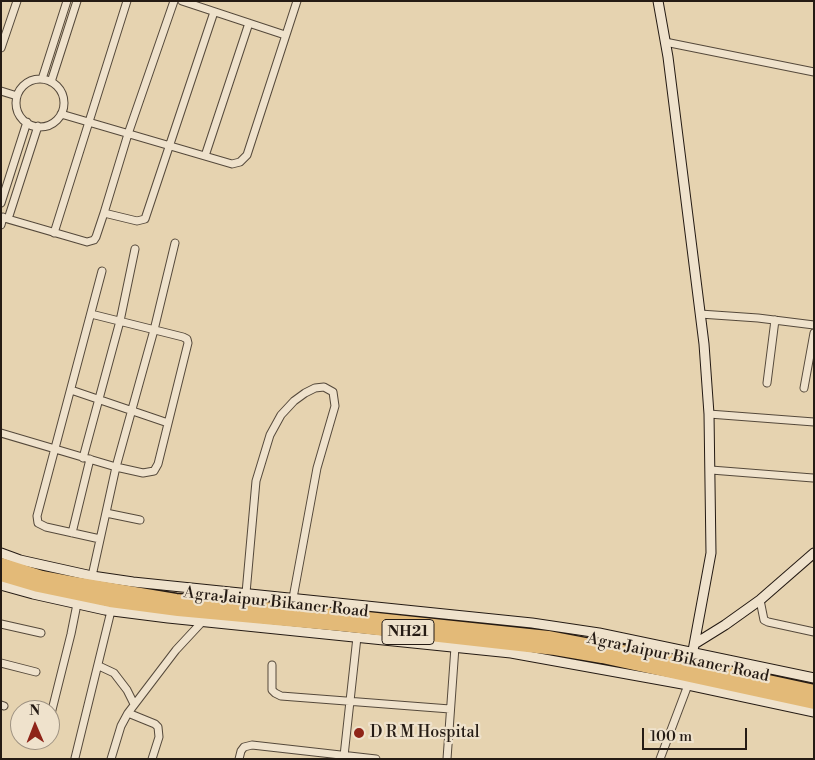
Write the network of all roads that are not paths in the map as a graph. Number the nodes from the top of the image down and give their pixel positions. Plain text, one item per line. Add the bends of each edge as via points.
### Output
1 (17, 1) edge
2 (67, 1) edge
3 (77, 1) edge
4 (127, 1) edge
5 (174, 1) edge
6 (182, 1) edge
7 (297, 1) edge
8 (658, 1) edge
9 (214, 12) junction
10 (249, 23) junction
11 (285, 35) junction
12 (665, 42) junction
13 (1, 48) edge
14 (814, 72) edge
15 (42, 79) junction
16 (51, 82) junction
17 (1, 90) edge
18 (17, 96) junction
19 (61, 114) junction
20 (27, 122) junction
21 (88, 122) junction
22 (38, 126) junction
23 (128, 134) junction
24 (170, 146) junction
25 (206, 156) junction
26 (1, 203) edge
27 (104, 214) junction
28 (3, 219) edge
29 (54, 233) junction
30 (175, 243) dead end
31 (135, 249) dead end
32 (102, 271) dead end
33 (91, 314) junction
34 (700, 314) junction
35 (775, 320) junction
36 (120, 321) junction
37 (814, 325) edge
38 (154, 330) junction
39 (814, 333) edge
40 (767, 383) dead end
41 (804, 388) dead end
42 (71, 390) junction
43 (100, 399) junction
44 (132, 410) junction
45 (710, 414) junction
46 (814, 422) edge
47 (168, 423) junction
48 (1, 433) edge
49 (55, 449) junction
50 (87, 458) junction
51 (116, 467) junction
52 (711, 470) junction
53 (812, 478) dead end
54 (106, 513) junction
55 (140, 520) dead end
56 (72, 532) junction
57 (100, 539) junction
58 (1, 553) edge
59 (814, 553) edge
60 (1, 564) edge
61 (1, 575) edge
62 (92, 576) junction
63 (1, 585) edge
64 (246, 593) junction
65 (293, 598) junction
66 (760, 600) junction
67 (77, 604) junction
68 (111, 611) junction
69 (202, 622) junction
70 (1, 624) edge
71 (814, 632) edge
72 (41, 633) dead end
73 (357, 637) junction
74 (455, 647) junction
75 (516, 649) junction
76 (1, 662) edge
77 (691, 664) junction
78 (272, 665) dead end
79 (98, 666) junction
80 (36, 672) dead end
81 (814, 678) edge
82 (814, 691) edge
83 (54, 700) edge
84 (350, 702) junction
85 (814, 703) edge
86 (134, 704) junction
87 (450, 709) junction
88 (814, 712) edge
89 (128, 713) junction
90 (318, 756) edge
91 (344, 756) junction
92 (75, 758) edge
93 (111, 759) edge
94 (152, 759) edge
95 (239, 759) edge
96 (376, 759) edge
97 (447, 759) edge
98 (660, 759) edge

1 - 13 street
2 - 15 street
3 - 16 street
4 - 21 street
5 - 23 street
6 - 9 street
7 - 11 street
8 - 12 street
9 - 10 street
9 - 24 street
10 - 11 street
10 - 25 street
11 - 25 street via 247,155 237,164
12 - 14 street
12 - 34 street
15 - 16 street
15 - 18 street via 29,82
16 - 19 street via 63,96
17 - 18 street
18 - 20 street via 18,110
19 - 21 street
19 - 22 street via 51,124
20 - 22 street
20 - 26 street
21 - 23 street
21 - 29 street
22 - 28 street
23 - 24 street
23 - 27 street
24 - 25 street
24 - 27 street via 145,219 137,221
27 - 29 street via 96,237 91,241
28 - 29 street
30 - 38 street
31 - 36 street
32 - 33 street
33 - 36 street
33 - 42 street
34 - 35 street
34 - 45 street
35 - 37 street
35 - 40 street
36 - 38 street
36 - 43 street
38 - 44 street
38 - 47 street via 188,341
39 - 41 street
42 - 43 street
42 - 49 street
43 - 44 street
43 - 50 street
44 - 47 street
44 - 51 street
45 - 46 street
45 - 52 street
47 - 51 street via 154,471
48 - 49 street
49 - 50 street
49 - 56 street via 38,520 40,525
50 - 51 street
50 - 56 street
51 - 54 street
52 - 53 street
52 - 77 street via 711,553
54 - 55 street
54 - 57 street
56 - 57 street
57 - 62 street
58 - 62 street
59 - 66 street
60 - 77 highway, Agra Jaipur Bikaner Road / NH21 via 42,577 158,597 510,632
61 - 75 highway, Agra Jaipur Bikaner Road / NH21 via 119,602 341,625
62 - 64 street
63 - 67 street
64 - 65 street
64 - 65 street via 256,481 264,450 281,415 294,401 305,392 324,387 334,392 335,406 314,485
65 - 77 street via 599,633
66 - 71 street via 764,620
66 - 77 street via 725,625
67 - 68 street
67 - 83 street
68 - 69 street
68 - 79 street
69 - 73 street
69 - 86 street
70 - 72 street
73 - 74 street
73 - 84 street
74 - 75 street
74 - 87 street
75 - 77 highway, Agra Jaipur Bikaner Road / NH21
76 - 80 street
77 - 81 street
77 - 82 highway, Agra Jaipur Bikaner Road / NH21
77 - 85 highway, Agra Jaipur Bikaner Road / NH21
77 - 88 street
77 - 98 street
78 - 84 street via 272,690 281,696
79 - 86 street via 114,673
79 - 92 street
84 - 87 street
84 - 91 street
86 - 89 street
87 - 97 street
89 - 93 street
89 - 94 street via 158,727 159,737
90 - 91 street
90 - 95 street via 247,745
91 - 96 street

